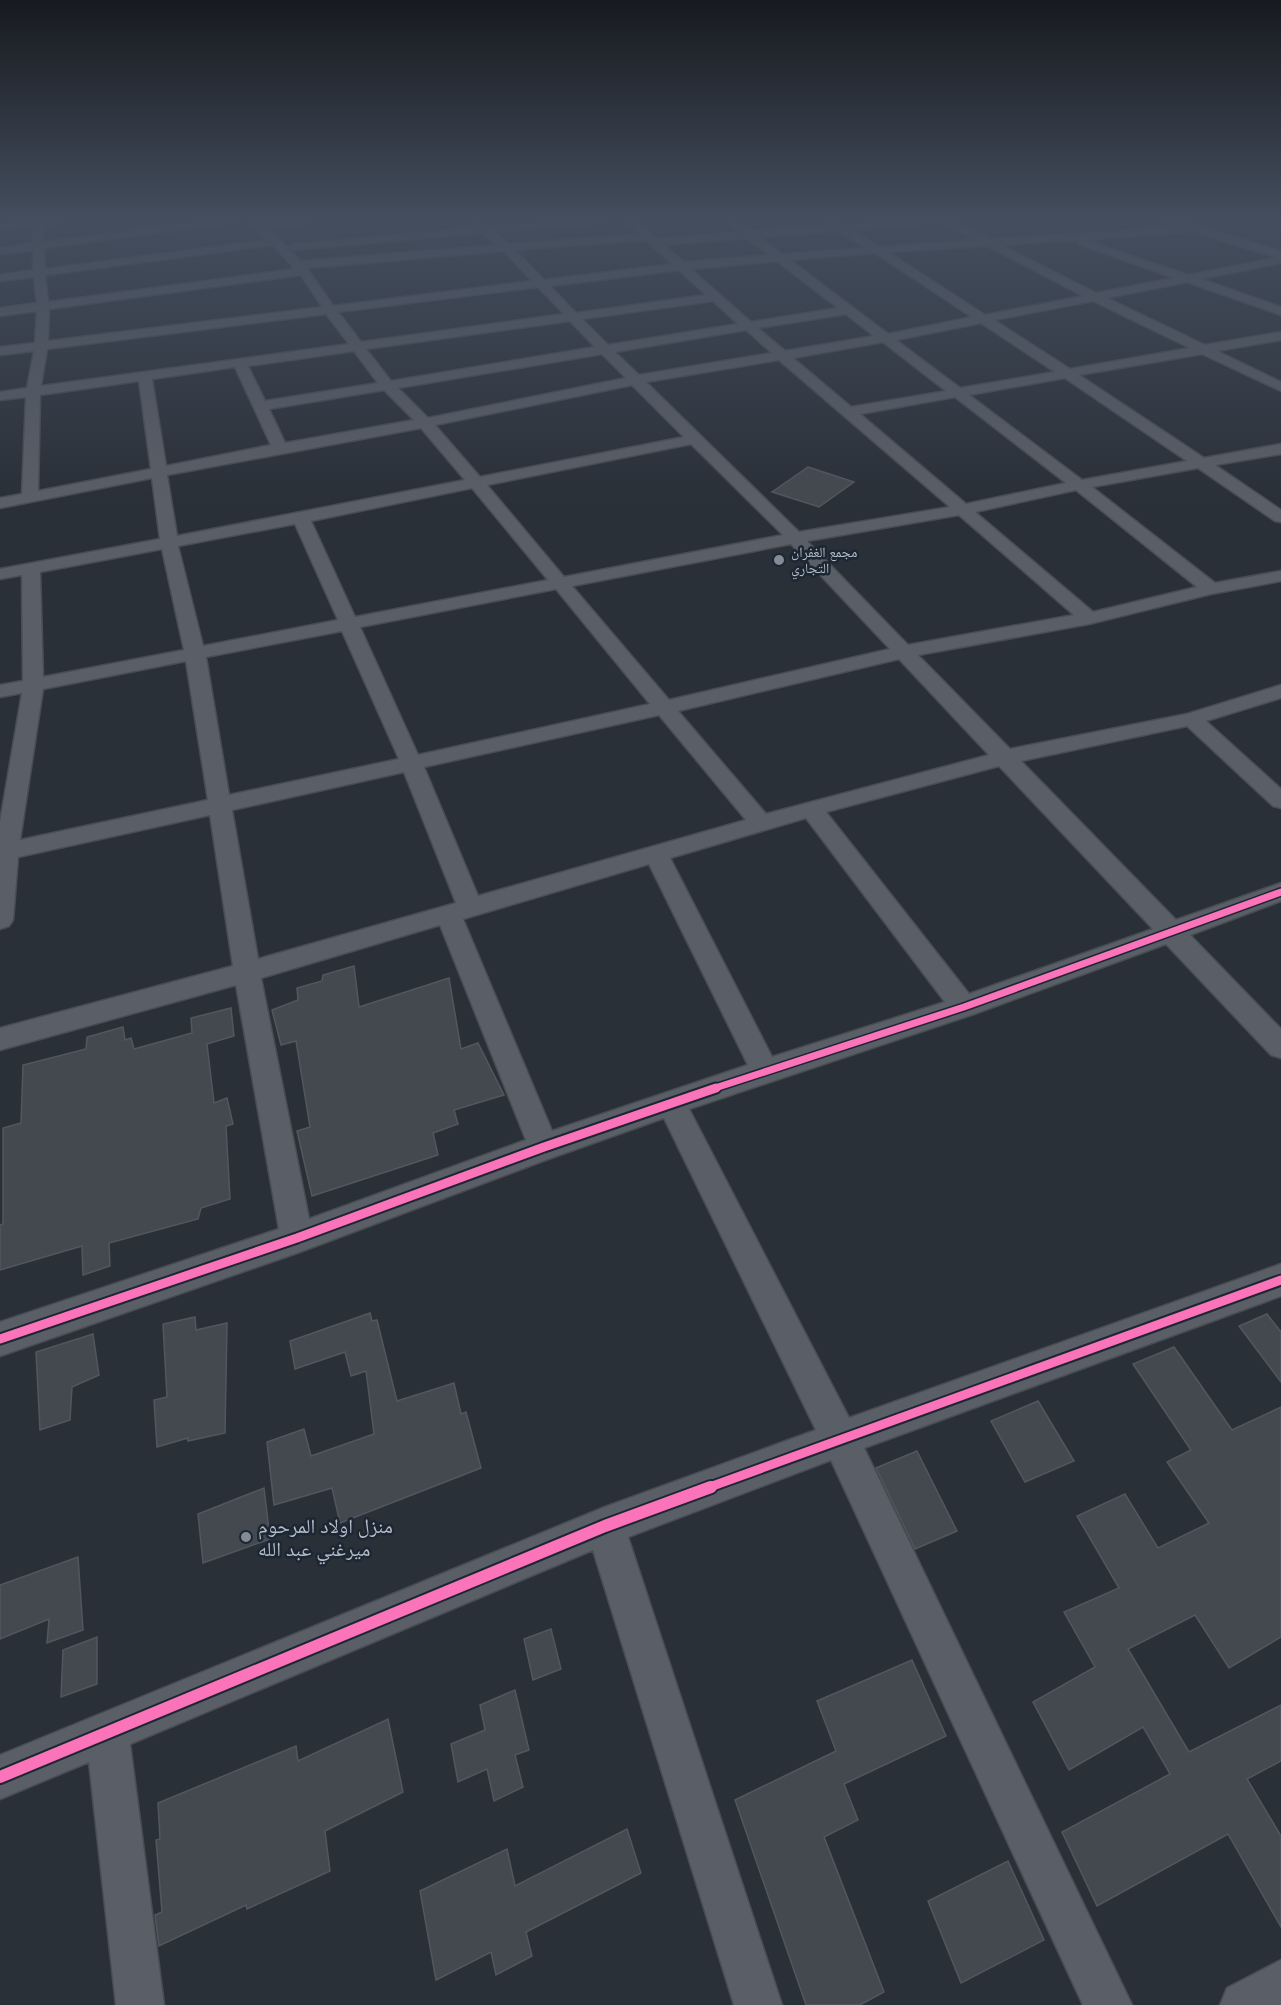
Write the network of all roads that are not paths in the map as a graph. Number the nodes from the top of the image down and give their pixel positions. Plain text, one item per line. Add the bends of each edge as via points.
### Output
1 (43, 313) edge
2 (301, 313) edge
3 (332, 313) edge
4 (570, 313) edge
5 (591, 313) edge
6 (733, 313) edge
7 (834, 313) edge
8 (852, 313) edge
9 (973, 313) edge
10 (1009, 313) edge
11 (1127, 313) edge
12 (572, 315) junction
13 (981, 318) junction
14 (749, 327) junction
15 (1281, 336) edge
16 (886, 338) junction
17 (41, 346) junction
18 (357, 346) junction
19 (1202, 349) junction
20 (604, 350) junction
21 (0, 351) edge
22 (785, 356) junction
23 (240, 363) junction
24 (1068, 374) junction
25 (145, 376) junction
26 (636, 380) junction
27 (387, 385) junction
28 (1281, 387) edge
29 (33, 391) junction
30 (957, 394) junction
31 (0, 396) edge
32 (260, 406) junction
33 (848, 412) junction
34 (425, 423) junction
35 (694, 439) junction
36 (280, 448) junction
37 (1281, 448) edge
38 (1202, 464) junction
39 (158, 472) junction
40 (476, 483) junction
41 (1079, 485) junction
42 (30, 498) junction
43 (0, 503) edge
44 (962, 510) junction
45 (301, 518) junction
46 (1281, 518) edge
47 (795, 538) junction
48 (169, 543) junction
49 (31, 569) junction
50 (0, 574) edge
51 (1281, 576) edge
52 (562, 583) junction
53 (1211, 589) junction
54 (1089, 618) junction
55 (348, 624) junction
56 (902, 652) junction
57 (195, 653) junction
58 (33, 685) junction
59 (0, 691) edge
60 (1281, 692) edge
61 (663, 708) junction
62 (1191, 719) junction
63 (1006, 758) junction
64 (411, 762) junction
65 (1281, 801) edge
66 (219, 804) junction
67 (811, 809) junction
68 (761, 823) junction
69 (4, 852) edge
70 (657, 855) junction
71 (1281, 892) edge
72 (459, 910) junction
73 (0, 920) edge
74 (1171, 933) junction
75 (247, 972) junction
76 (964, 1007) junction
77 (0, 1039) edge
78 (1281, 1047) edge
79 (765, 1071) junction
80 (672, 1105) junction
81 (544, 1147) junction
82 (297, 1238) junction
83 (1281, 1280) edge
84 (0, 1339) edge
85 (840, 1439) junction
86 (605, 1526) junction
87 (107, 1733) junction
88 (0, 1777) edge
89 (140, 2005) edge
90 (758, 2005) edge
91 (1108, 2005) edge

1 - 17 street
2 - 17 street
3 - 18 street
4 - 12 street
5 - 12 street
6 - 14 street
7 - 14 street
8 - 16 street
9 - 13 street
10 - 13 street
11 - 19 street
12 - 18 street
12 - 20 street
13 - 16 street
13 - 24 street
14 - 20 street
14 - 22 street
15 - 19 street
16 - 22 street
16 - 30 street
17 - 21 street
17 - 29 street
18 - 23 street
18 - 27 street
19 - 24 street
19 - 28 street
20 - 26 street
20 - 27 street
22 - 26 street
22 - 33 street
23 - 25 street
23 - 32 street
24 - 30 street
24 - 38 street
25 - 29 street
25 - 39 street
26 - 34 street
26 - 35 street
27 - 32 street
27 - 34 street
29 - 31 street
29 - 42 street
30 - 33 street
30 - 41 street
32 - 36 street
33 - 44 street
34 - 36 street
34 - 40 street
35 - 40 street
35 - 47 street
36 - 39 street
37 - 38 street
38 - 41 street
38 - 46 street
39 - 42 street
39 - 48 street
40 - 45 street
40 - 52 street
41 - 44 street
41 - 53 street
42 - 43 street
44 - 47 street
44 - 54 street
45 - 48 street
45 - 55 street
47 - 52 street
47 - 56 street
48 - 49 street
48 - 57 street
49 - 50 street
49 - 58 street
51 - 53 street
52 - 55 street
52 - 61 street
53 - 54 street
54 - 56 street
55 - 57 street
55 - 64 street
56 - 61 street
56 - 63 street
57 - 58 street
57 - 66 street
58 - 59 street
58 - 69 street
60 - 62 street
61 - 64 street
61 - 68 street
62 - 63 street
62 - 65 street
63 - 67 street
63 - 74 street
64 - 66 street
64 - 72 street
66 - 69 street
66 - 75 street
67 - 68 street
67 - 76 street
68 - 70 street
69 - 73 street
70 - 72 street
70 - 79 street
71 - 74 street
72 - 75 street
72 - 81 street
74 - 76 street
74 - 78 street
75 - 77 street
75 - 82 street
76 - 79 street
79 - 80 street
80 - 81 street
80 - 85 street
81 - 82 street
82 - 84 street
83 - 85 street
85 - 86 street
85 - 91 street
86 - 87 street
86 - 90 street
87 - 88 street
87 - 89 street

